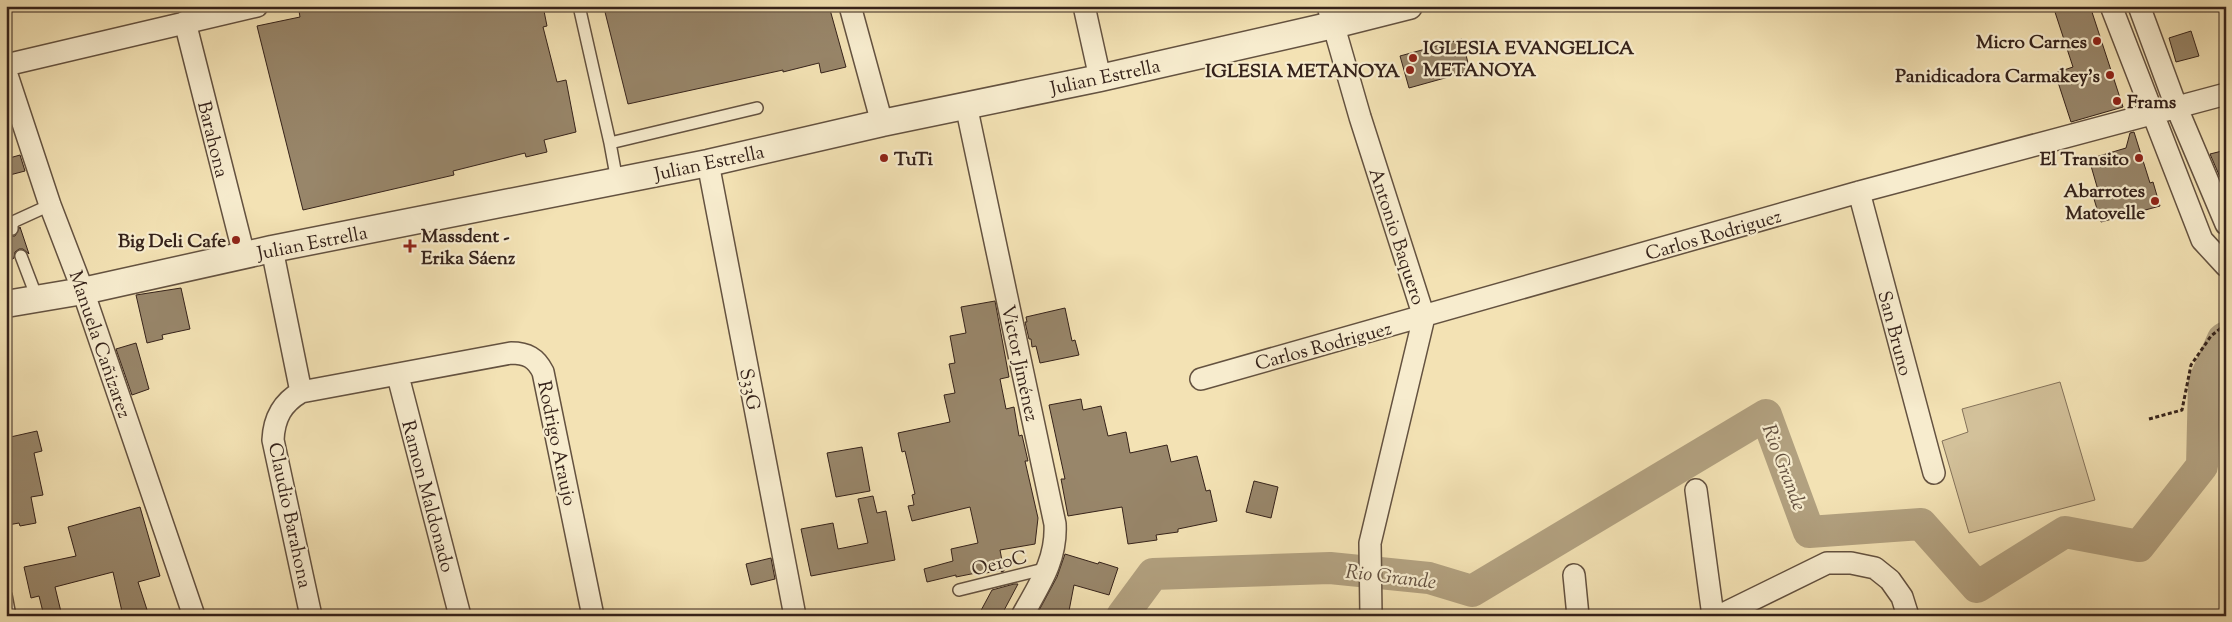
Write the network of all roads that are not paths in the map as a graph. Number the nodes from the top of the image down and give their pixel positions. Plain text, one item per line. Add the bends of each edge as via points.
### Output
1 (257, 6) edge
2 (579, 6) edge
3 (850, 6) edge
4 (1084, 6) edge
5 (1409, 6) edge
6 (2112, 6) edge
7 (2139, 6) edge
8 (1331, 16) edge
9 (185, 22) junction
10 (6, 65) edge
11 (6, 72) edge
12 (1100, 78) junction
13 (2226, 94) edge
14 (966, 105) junction
15 (2176, 106) junction
16 (757, 108) dead end
17 (2152, 113) junction
18 (882, 123) junction
19 (610, 142) junction
20 (708, 163) junction
21 (617, 181) junction
22 (1859, 192) junction
23 (50, 205) junction
24 (2226, 225) edge
25 (12, 229) dead end
26 (2202, 240) junction
27 (272, 249) junction
28 (20, 256) dead end
29 (244, 256) junction
30 (2226, 266) edge
31 (83, 291) junction
32 (37, 298) junction
33 (6, 304) edge
34 (1424, 317) junction
35 (398, 376) junction
36 (1201, 379) dead end
37 (301, 392) junction
38 (1934, 473) dead end
39 (1696, 490) dead end
40 (1048, 568) junction
41 (1574, 575) dead end
42 (958, 590) dead end
43 (6, 595) edge
44 (10, 616) edge
45 (194, 616) edge
46 (312, 616) edge
47 (460, 616) edge
48 (593, 616) edge
49 (795, 616) edge
50 (1022, 616) edge
51 (1371, 616) edge
52 (1578, 616) edge
53 (1713, 616) edge
54 (1719, 616) edge
55 (1908, 616) edge

1 - 9 street
2 - 19 lane
3 - 18 street
4 - 12 street
5 - 8 street, Julian Estrella
6 - 17 street
7 - 15 street
8 - 12 street, Julian Estrella
8 - 34 street, Antonio Baquero
9 - 10 street
9 - 29 street, Barahona
11 - 23 street, Manuela Cañizarez
12 - 14 street, Julian Estrella
13 - 15 street, Carlos Rodriguez
14 - 18 street, Julian Estrella
14 - 40 street, Victor Jiménez via 1055,524 1056,542
15 - 17 street, Carlos Rodriguez
15 - 24 street
16 - 19 lane
17 - 22 street, Carlos Rodriguez
17 - 26 street
18 - 20 street, Julian Estrella
19 - 21 lane
20 - 21 street, Julian Estrella
20 - 49 street, S33G
21 - 27 street, Julian Estrella
22 - 34 street, Carlos Rodriguez
22 - 38 street, San Bruno
23 - 25 lane via 15,221
23 - 31 street, Manuela Cañizarez
24 - 26 street
26 - 30 street
27 - 29 street, Julian Estrella
27 - 37 street
28 - 32 lane
29 - 31 street, Julian Estrella
31 - 32 street, Julian Estrella
31 - 45 street, Manuela Cañizarez
32 - 33 street, Julian Estrella
34 - 36 street, Carlos Rodriguez
34 - 51 street, Antonio Baquero via 1370,543
35 - 37 street, Rodrigo Araujo
35 - 47 street, Ramon Maldonado
35 - 48 street, Rodrigo Araujo via 511,353 527,355 540,365
37 - 46 street, Claudio Barahona via 281,408 274,425 273,440
39 - 53 street
40 - 42 lane, Oe10C
40 - 50 street, Victor Jiménez
41 - 52 street
43 - 44 lane
54 - 55 street via 1827,563 1851,563 1876,568 1890,580 1902,596

